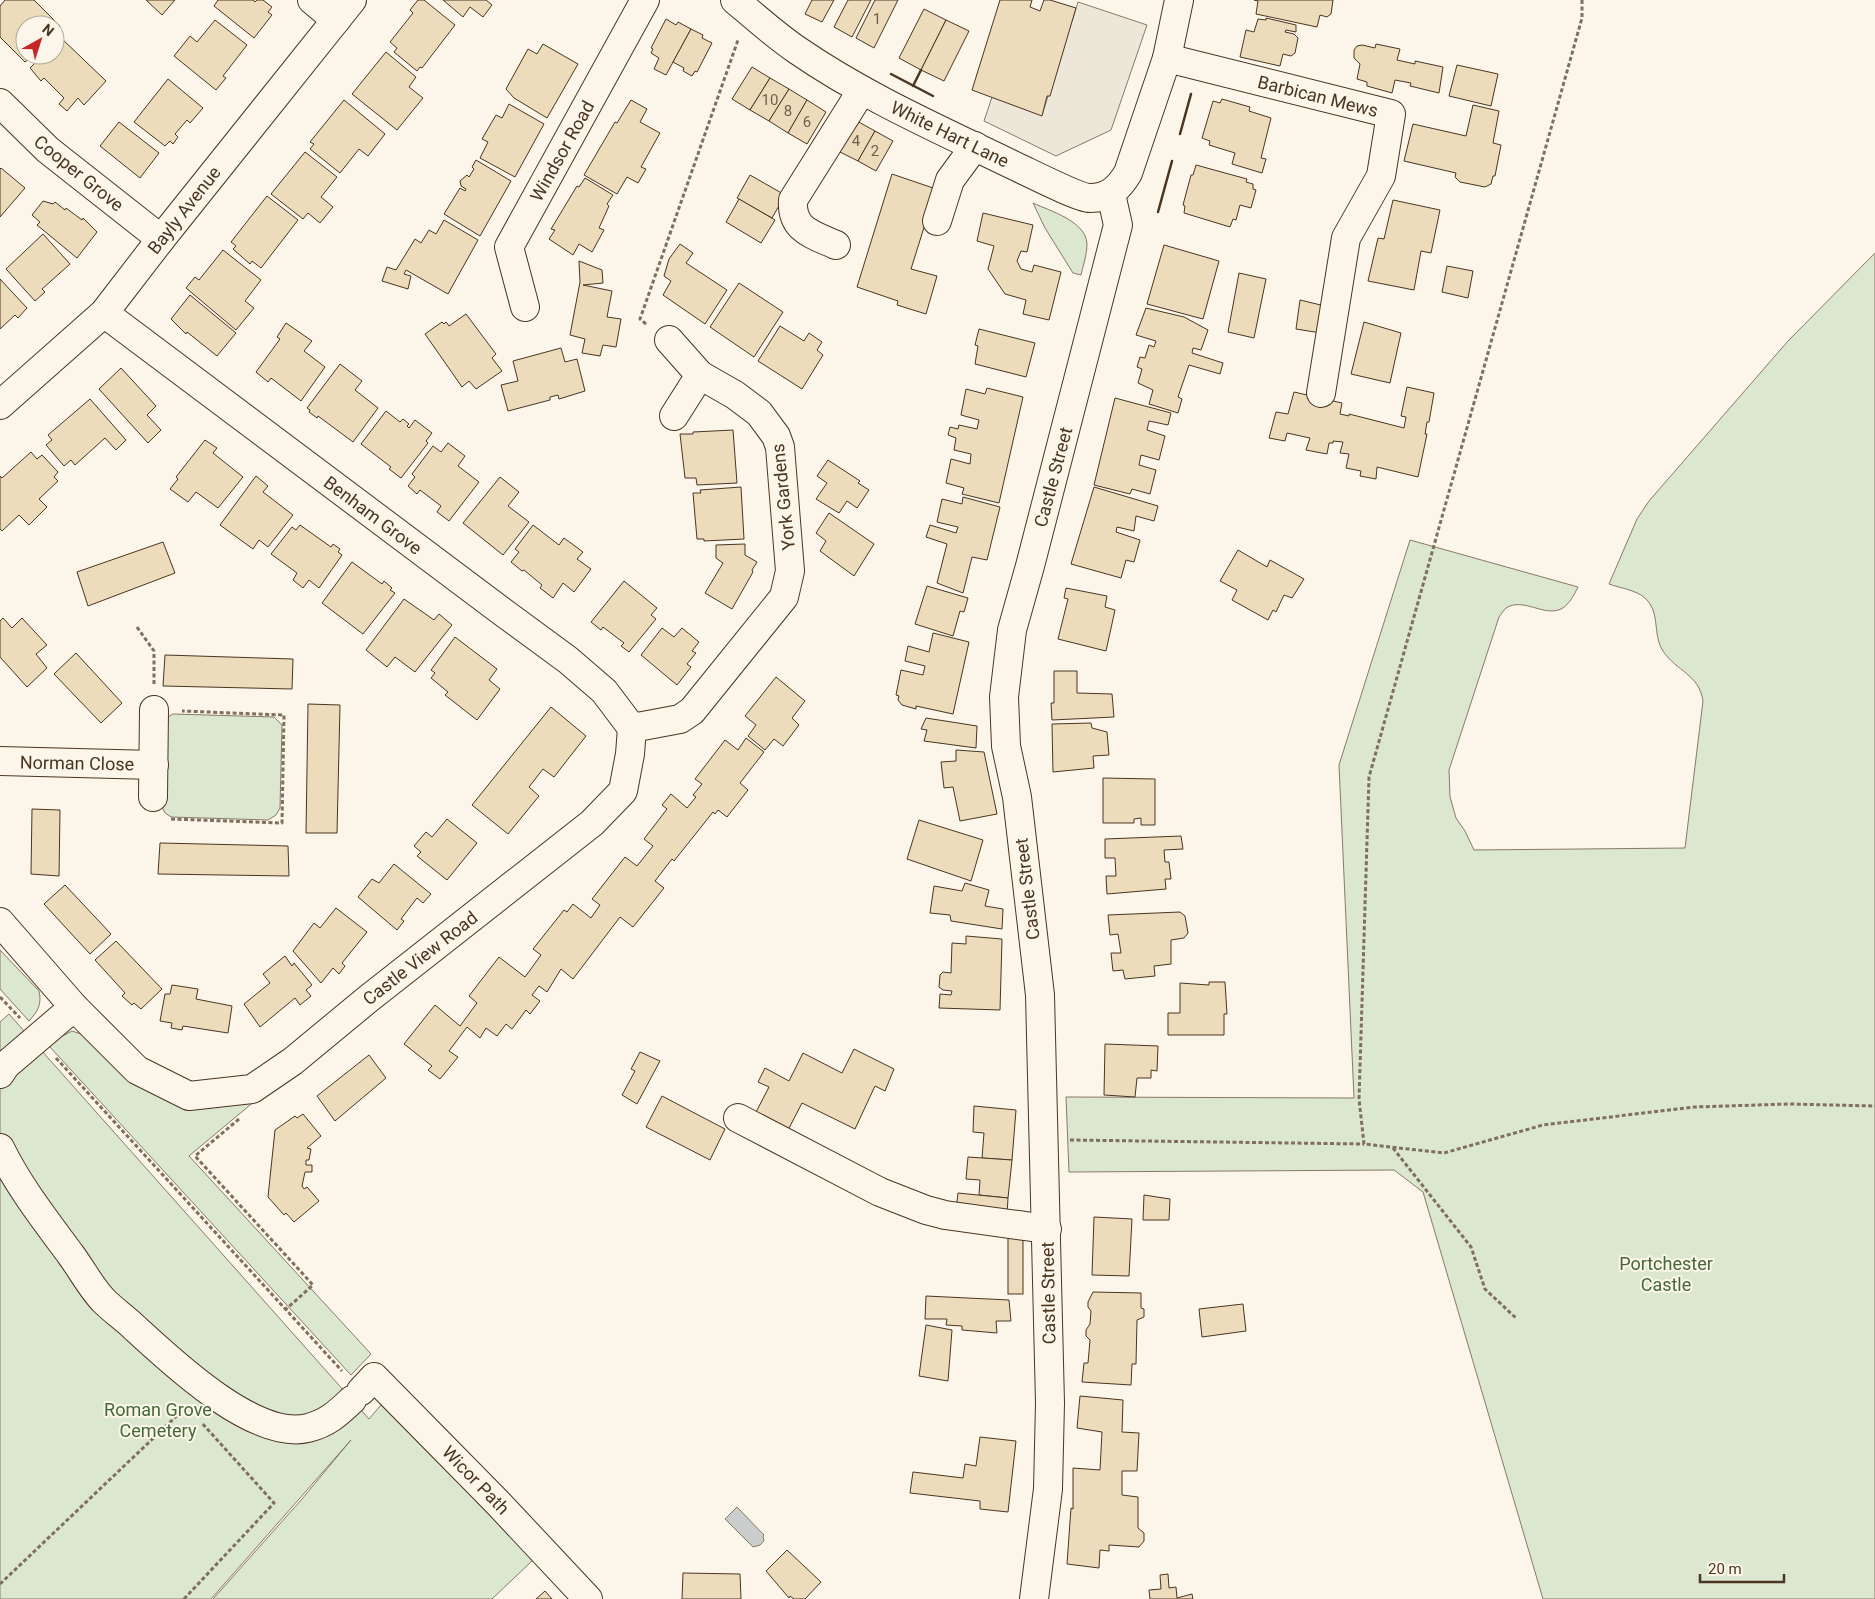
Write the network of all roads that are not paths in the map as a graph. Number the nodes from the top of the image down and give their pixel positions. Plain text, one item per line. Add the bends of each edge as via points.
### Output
1 (312, 0) edge
2 (645, 0) edge
3 (1179, 0) edge
4 (742, 5) edge
5 (344, 10) edge
6 (1167, 58) junction
7 (862, 90) junction
8 (0, 103) edge
9 (975, 146) junction
10 (1111, 194) junction
11 (938, 221) dead end
12 (161, 238) junction
13 (836, 245) dead end
14 (525, 307) dead end
15 (104, 313) junction
16 (669, 340) road end
17 (700, 375) junction
18 (1321, 393) dead end
19 (0, 405) edge
20 (674, 416) dead end
21 (154, 710) road end
22 (632, 728) junction
23 (0, 761) edge
24 (154, 764) junction
25 (153, 797) road end
26 (0, 922) edge
27 (74, 1007) junction
28 (0, 1074) edge
29 (738, 1118) dead end
30 (0, 1148) edge
31 (1047, 1228) junction
32 (588, 1599) edge
33 (1034, 1599) edge

1 - 5 street
2 - 14 street, Windsor Road via 509,247
3 - 6 street
4 - 7 street, White Hart Lane via 796,50
5 - 12 street, Bayly Avenue
6 - 10 street via 1128,173
6 - 18 street, Barbican Mews via 1391,114 1381,176 1346,238
7 - 9 street, White Hart Lane
7 - 13 street via 793,200 792,211 804,231
8 - 12 street, Cooper Grove via 48,150
9 - 10 street, White Hart Lane via 1088,199
9 - 11 street via 950,180
10 - 31 street, Castle Street via 1118,225 1012,630 1004,698 1006,746 1017,797 1040,995
12 - 15 street, Bayly Avenue
15 - 19 street, Bayly Avenue
15 - 22 street, Benham Grove via 568,660 604,691
16 - 17 street, York Gardens
17 - 20 street
17 - 22 street, York Gardens via 759,413 776,436 780,447 790,571 784,597 692,711 680,719
21 - 24 street, Norman Close
22 - 27 street, Castle View Road via 623,791 592,823 293,1061 252,1089 189,1096 137,1070
23 - 24 street, Norman Close
24 - 25 street, Norman Close
26 - 27 street, Castle View Road
27 - 28 street via 6,1065
29 - 31 street via 880,1192 926,1210
30 - 32 street, Wicor Path via 24,1190 103,1300 205,1388 256,1419 286,1428 307,1428 332,1418 374,1377 498,1502
31 - 33 street, Castle Street via 1048,1488

